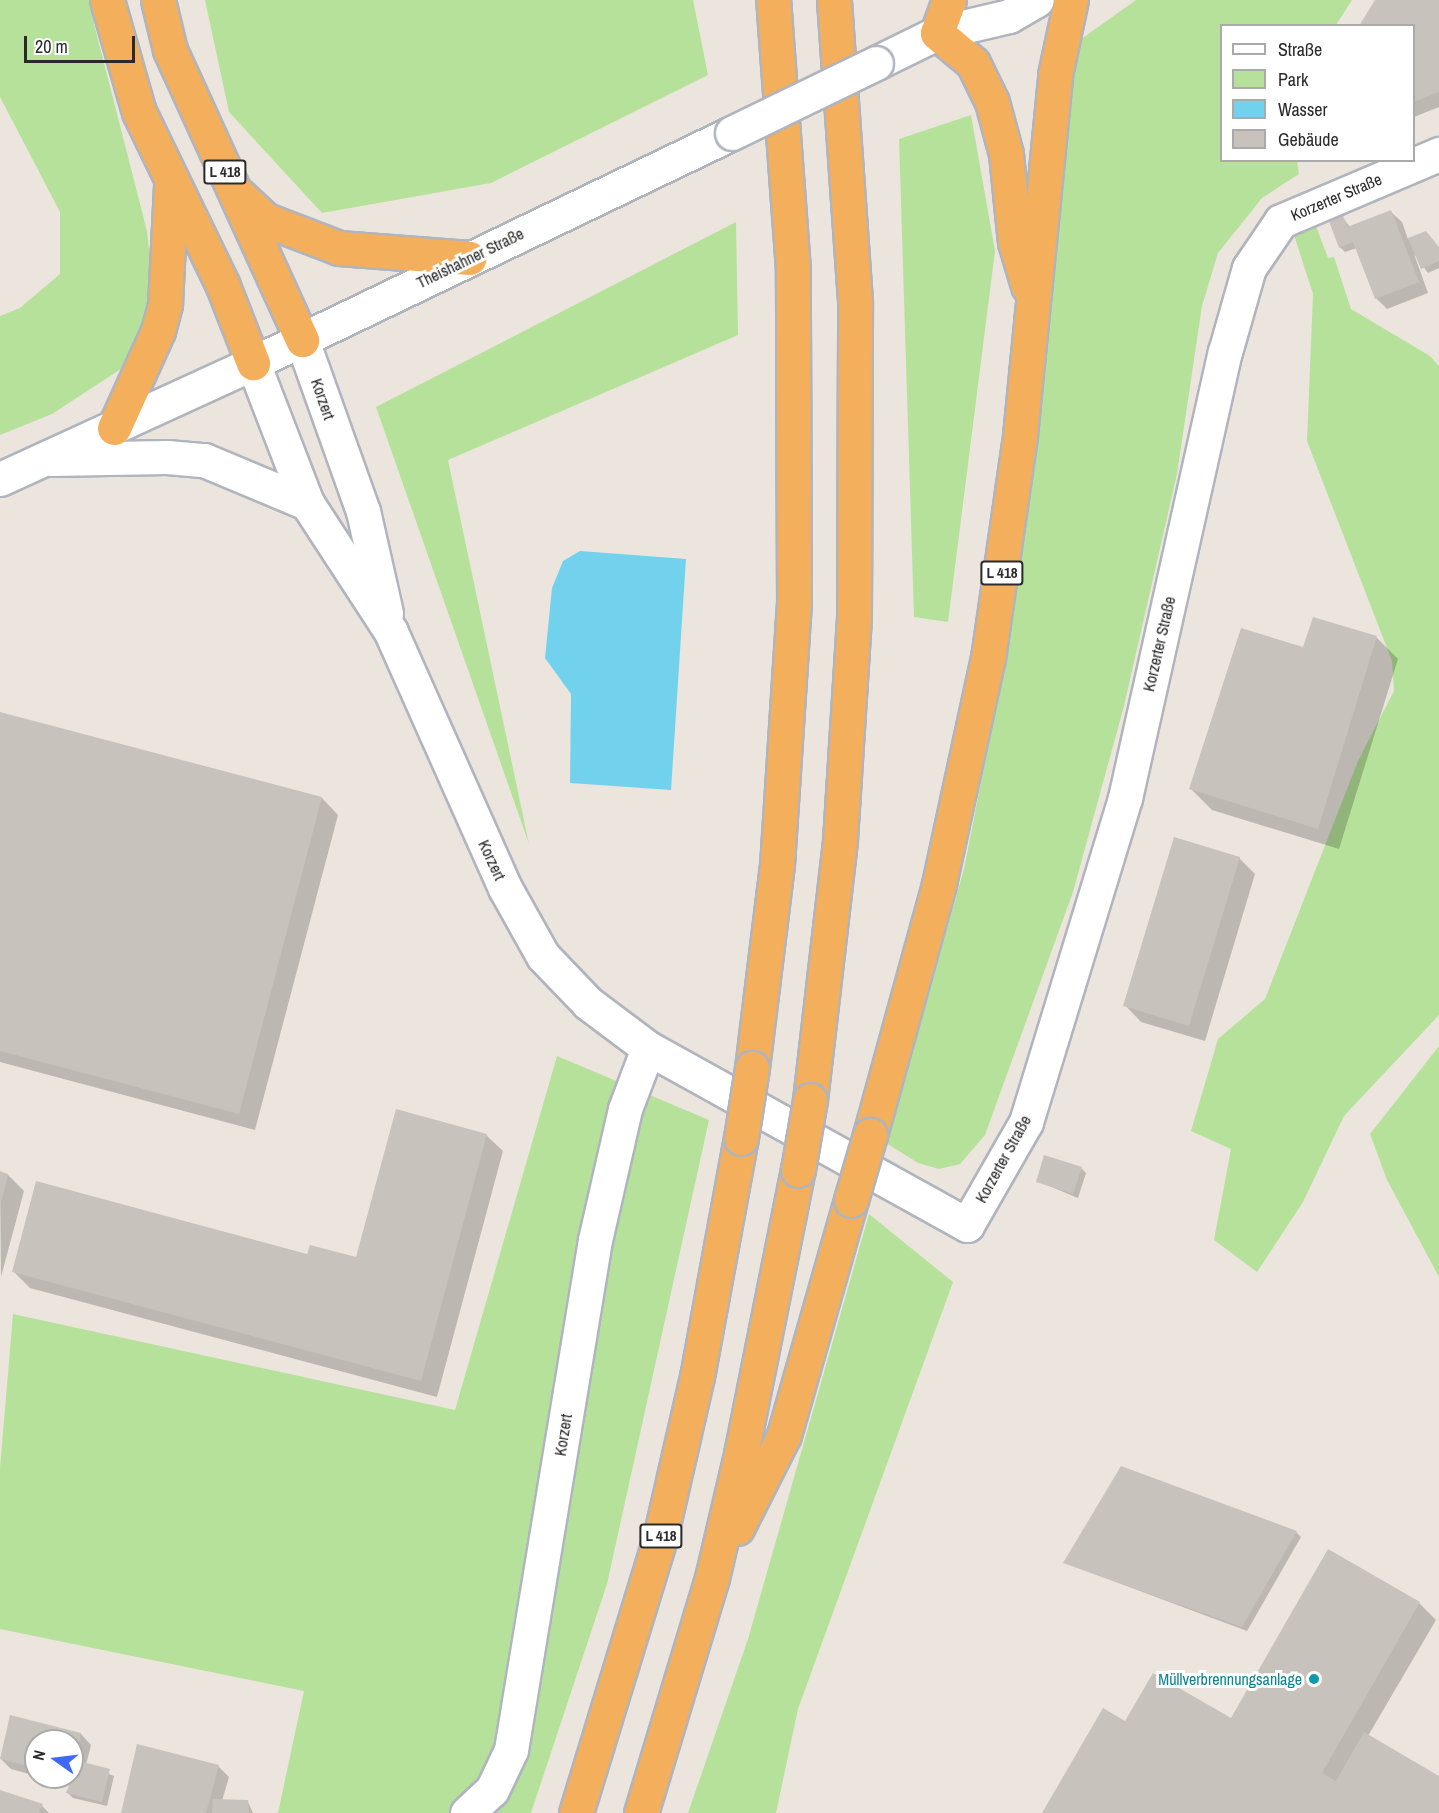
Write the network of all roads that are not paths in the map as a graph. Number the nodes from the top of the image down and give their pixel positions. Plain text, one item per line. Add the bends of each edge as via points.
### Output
1 (107, 0) edge
2 (158, 0) edge
3 (765, 0) edge
4 (773, 0) edge
5 (834, 0) edge
6 (949, 0) edge
7 (967, 0) edge
8 (1037, 0) edge
9 (1071, 0) edge
10 (937, 33) junction
11 (778, 49) junction
12 (1439, 154) edge
13 (171, 178) junction
14 (232, 186) junction
15 (470, 258) junction
16 (1033, 304) junction
17 (302, 340) junction
18 (253, 363) junction
19 (114, 428) junction
20 (50, 459) junction
21 (0, 479) edge
22 (307, 503) junction
23 (391, 632) junction
24 (648, 1048) junction
25 (967, 1225) joint
26 (712, 1578) junction
27 (467, 1813) edge
28 (576, 1813) edge
29 (641, 1813) edge

1 - 13 highway via 139,112
2 - 14 highway, L 418 via 170,50
3 - 11 highway, L 418
4 - 11 highway, L 418
5 - 26 highway, L 418, bridge via 855,302 854,616 840,840 810,1100 798,1170 744,1444
6 - 10 highway
7 - 10 street, Theishahner Straße
8 - 10 street, Theishahner Straße via 1009,16
9 - 16 highway, L 418 via 1055,75
10 - 15 street, Theishahner Straße, bridge
10 - 16 highway via 973,63 992,102 1005,154 1015,242
11 - 28 highway, L 418, bridge via 793,270 795,601 777,865 752,1068 697,1377 660,1538
12 - 25 street, Korzerter Straße via 1281,221 1249,268 1223,363 1125,798 1026,1122
13 - 18 highway via 223,286
13 - 19 highway via 165,304 158,331
14 - 15 highway, L 418 via 266,220 339,249
14 - 17 highway, L 418
15 - 17 street, Theishahner Straße
16 - 26 highway, L 418, bridge via 1020,435 988,658 939,884 784,1435
17 - 18 street, Theishahner Straße
17 - 23 street, Korzert via 363,511
18 - 19 street, Theishahner Straße
18 - 22 street, Korzert
19 - 20 street, Theishahner Straße
20 - 21 street, Theishahner Straße
20 - 22 street via 204,460
22 - 23 street, Korzert
23 - 24 street, Korzert via 501,878 543,956 588,1003
24 - 25 street, Korzert
24 - 27 street, Korzert via 625,1109 595,1240 511,1750 492,1790
26 - 29 highway, L 418

